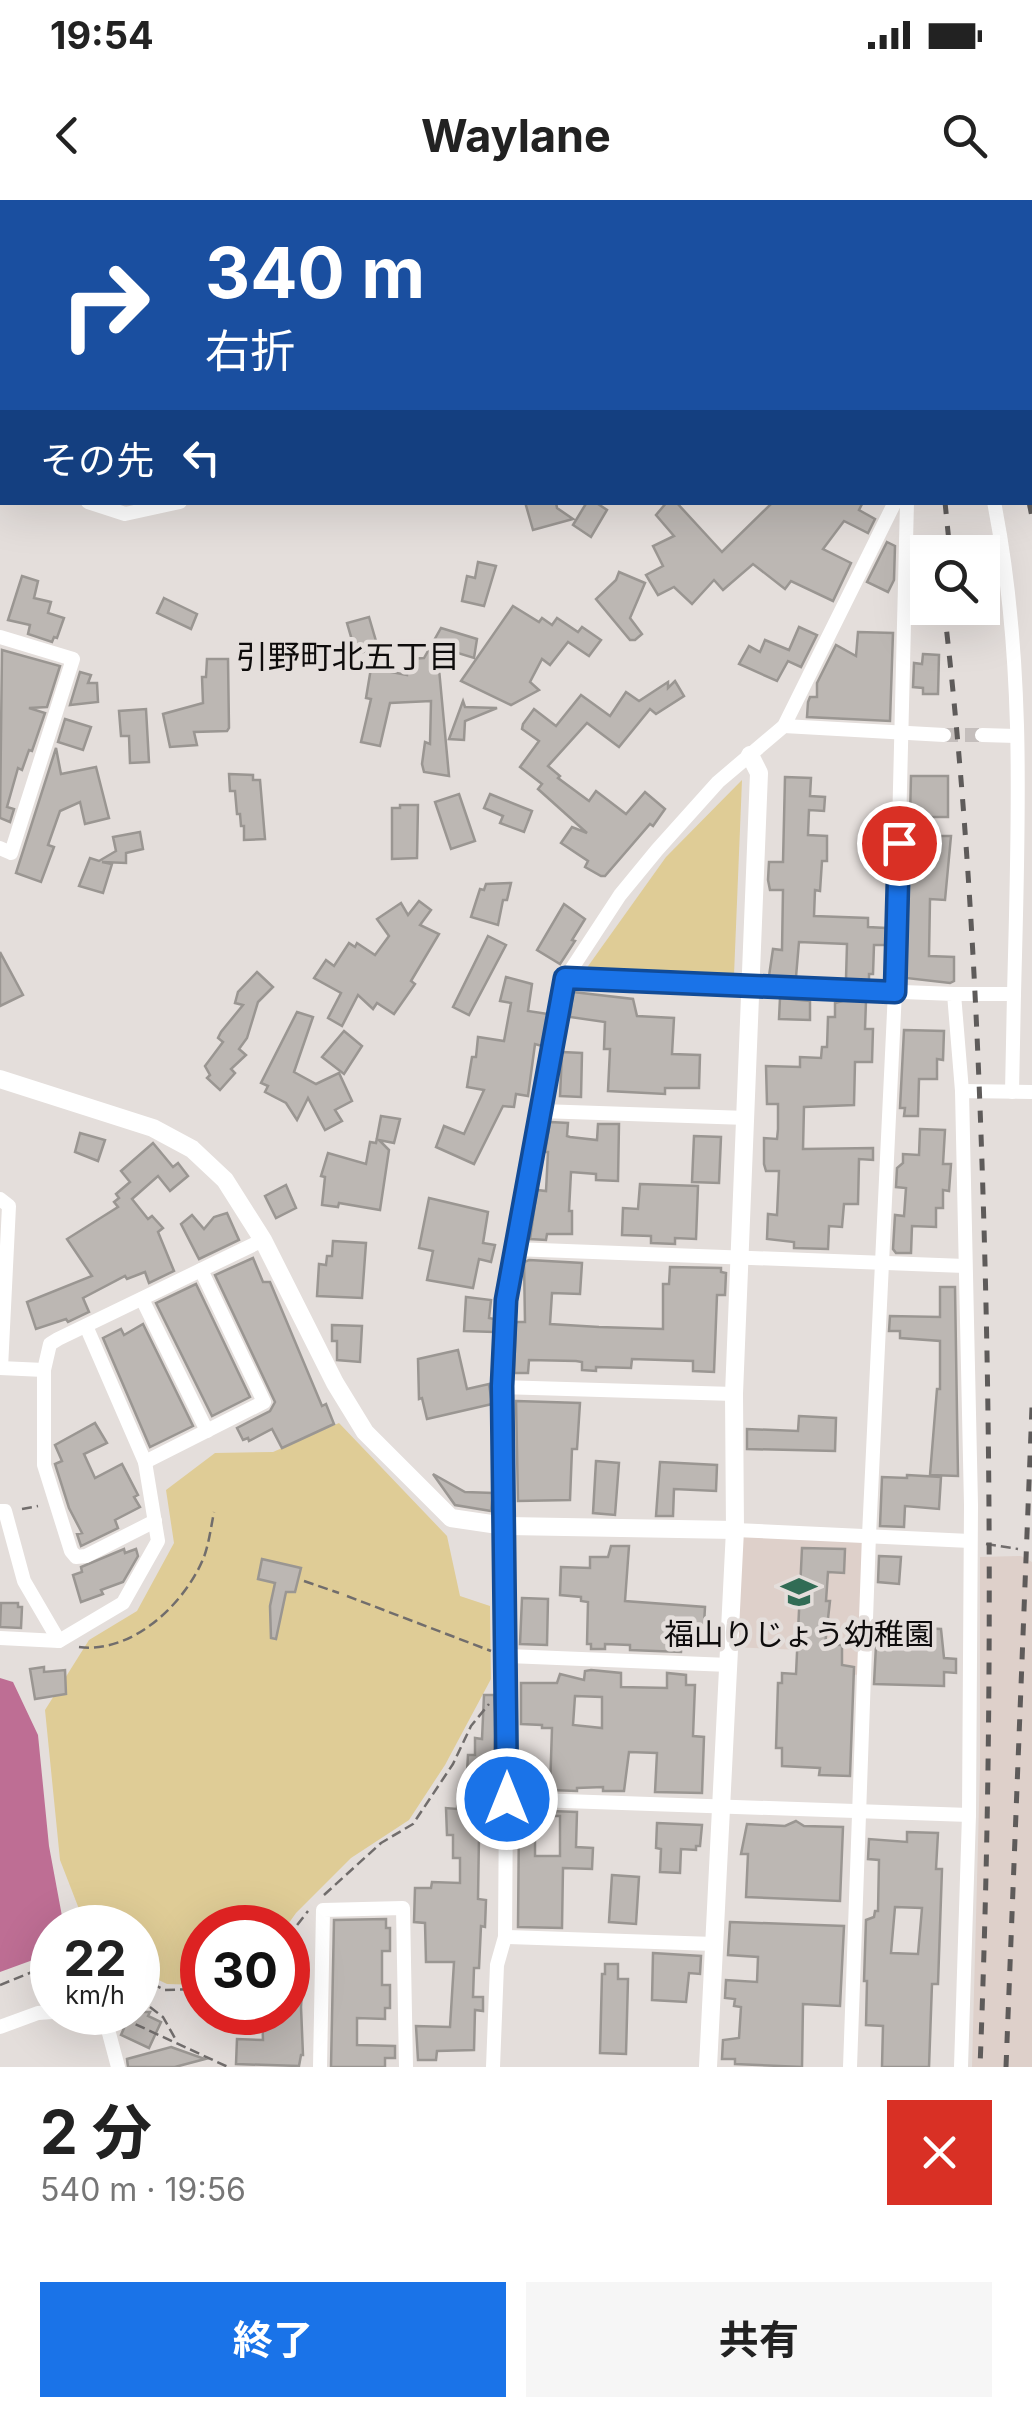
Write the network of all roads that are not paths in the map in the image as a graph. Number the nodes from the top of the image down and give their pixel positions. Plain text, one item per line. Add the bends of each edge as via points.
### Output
1 (154, 505) edge
2 (894, 505) edge
3 (907, 505) edge
4 (994, 505) edge
5 (127, 508) edge
6 (0, 636) edge
7 (784, 726) junction
8 (902, 732) junction
9 (944, 734) tunnel mouth
10 (982, 734) tunnel mouth
11 (1016, 736) junction
12 (750, 756) junction
13 (0, 848) edge
14 (565, 978) junction
15 (751, 985) junction
16 (895, 992) junction
17 (954, 994) junction
18 (1014, 994) junction
19 (0, 1079) edge
20 (962, 1091) junction
21 (1012, 1092) junction
22 (1032, 1092) edge
23 (540, 1110) junction
24 (747, 1118) junction
25 (0, 1199) edge
26 (263, 1240) junction
27 (514, 1248) junction
28 (742, 1256) junction
29 (881, 1262) junction
30 (965, 1266) junction
31 (201, 1270) junction
32 (142, 1299) junction
33 (86, 1326) junction
34 (0, 1368) edge
35 (44, 1370) junction
36 (502, 1386) junction
37 (734, 1394) junction
38 (207, 1431) junction
39 (145, 1462) junction
40 (3, 1511) edge
41 (155, 1521) junction
42 (505, 1526) junction
43 (735, 1530) junction
44 (869, 1535) junction
45 (970, 1541) junction
46 (0, 1638) edge
47 (59, 1641) junction
48 (504, 1655) junction
49 (729, 1665) junction
50 (507, 1799) junction
51 (722, 1805) junction
52 (860, 1811) junction
53 (969, 1815) junction
54 (504, 1937) junction
55 (714, 1944) junction
56 (30, 2016) edge
57 (0, 2027) edge
58 (109, 2035) edge
59 (118, 2067) edge
60 (320, 2067) edge
61 (406, 2067) edge
62 (493, 2067) edge
63 (708, 2067) edge
64 (850, 2067) edge
65 (961, 2067) edge

1 - 5 street
2 - 7 street
3 - 8 street
4 - 11 street via 1014,633
6 - 13 street via 74,659 11,852
7 - 8 street
7 - 12 street
8 - 9 street
8 - 16 street
10 - 11 street
11 - 18 street
12 - 14 street via 657,850
12 - 15 street via 759,773
14 - 15 street
14 - 23 street
15 - 16 street
15 - 24 street
16 - 17 street
16 - 29 street
17 - 18 street
17 - 20 street
18 - 21 street
19 - 26 street via 153,1128 192,1150 225,1180
20 - 21 street
20 - 30 street
21 - 22 street
23 - 24 street
23 - 27 street
24 - 28 street
25 - 34 street via 9,1206
26 - 31 street
26 - 42 street via 365,1432 451,1518
27 - 28 street
27 - 36 street
28 - 29 street
28 - 37 street
29 - 30 street
29 - 44 street
30 - 45 street
31 - 32 street
31 - 38 street via 264,1402
32 - 33 street
32 - 38 street
33 - 35 street via 50,1344
33 - 39 street
34 - 35 street
35 - 41 street via 44,1465 76,1557
36 - 37 street
36 - 42 street
37 - 43 street
38 - 39 street
39 - 41 street
40 - 47 street via 24,1581
41 - 47 street via 158,1541 123,1604
42 - 43 street
42 - 48 street
43 - 44 street
43 - 49 street
44 - 45 street
44 - 52 street
45 - 53 street
46 - 47 street
48 - 49 street
48 - 50 street
49 - 51 street
50 - 51 street
50 - 54 street
51 - 52 street
51 - 55 street
52 - 53 street
52 - 64 street
53 - 65 street
54 - 55 street
54 - 62 street
55 - 63 street
56 - 57 street
58 - 59 street
60 - 61 street via 323,1910 403,1908

